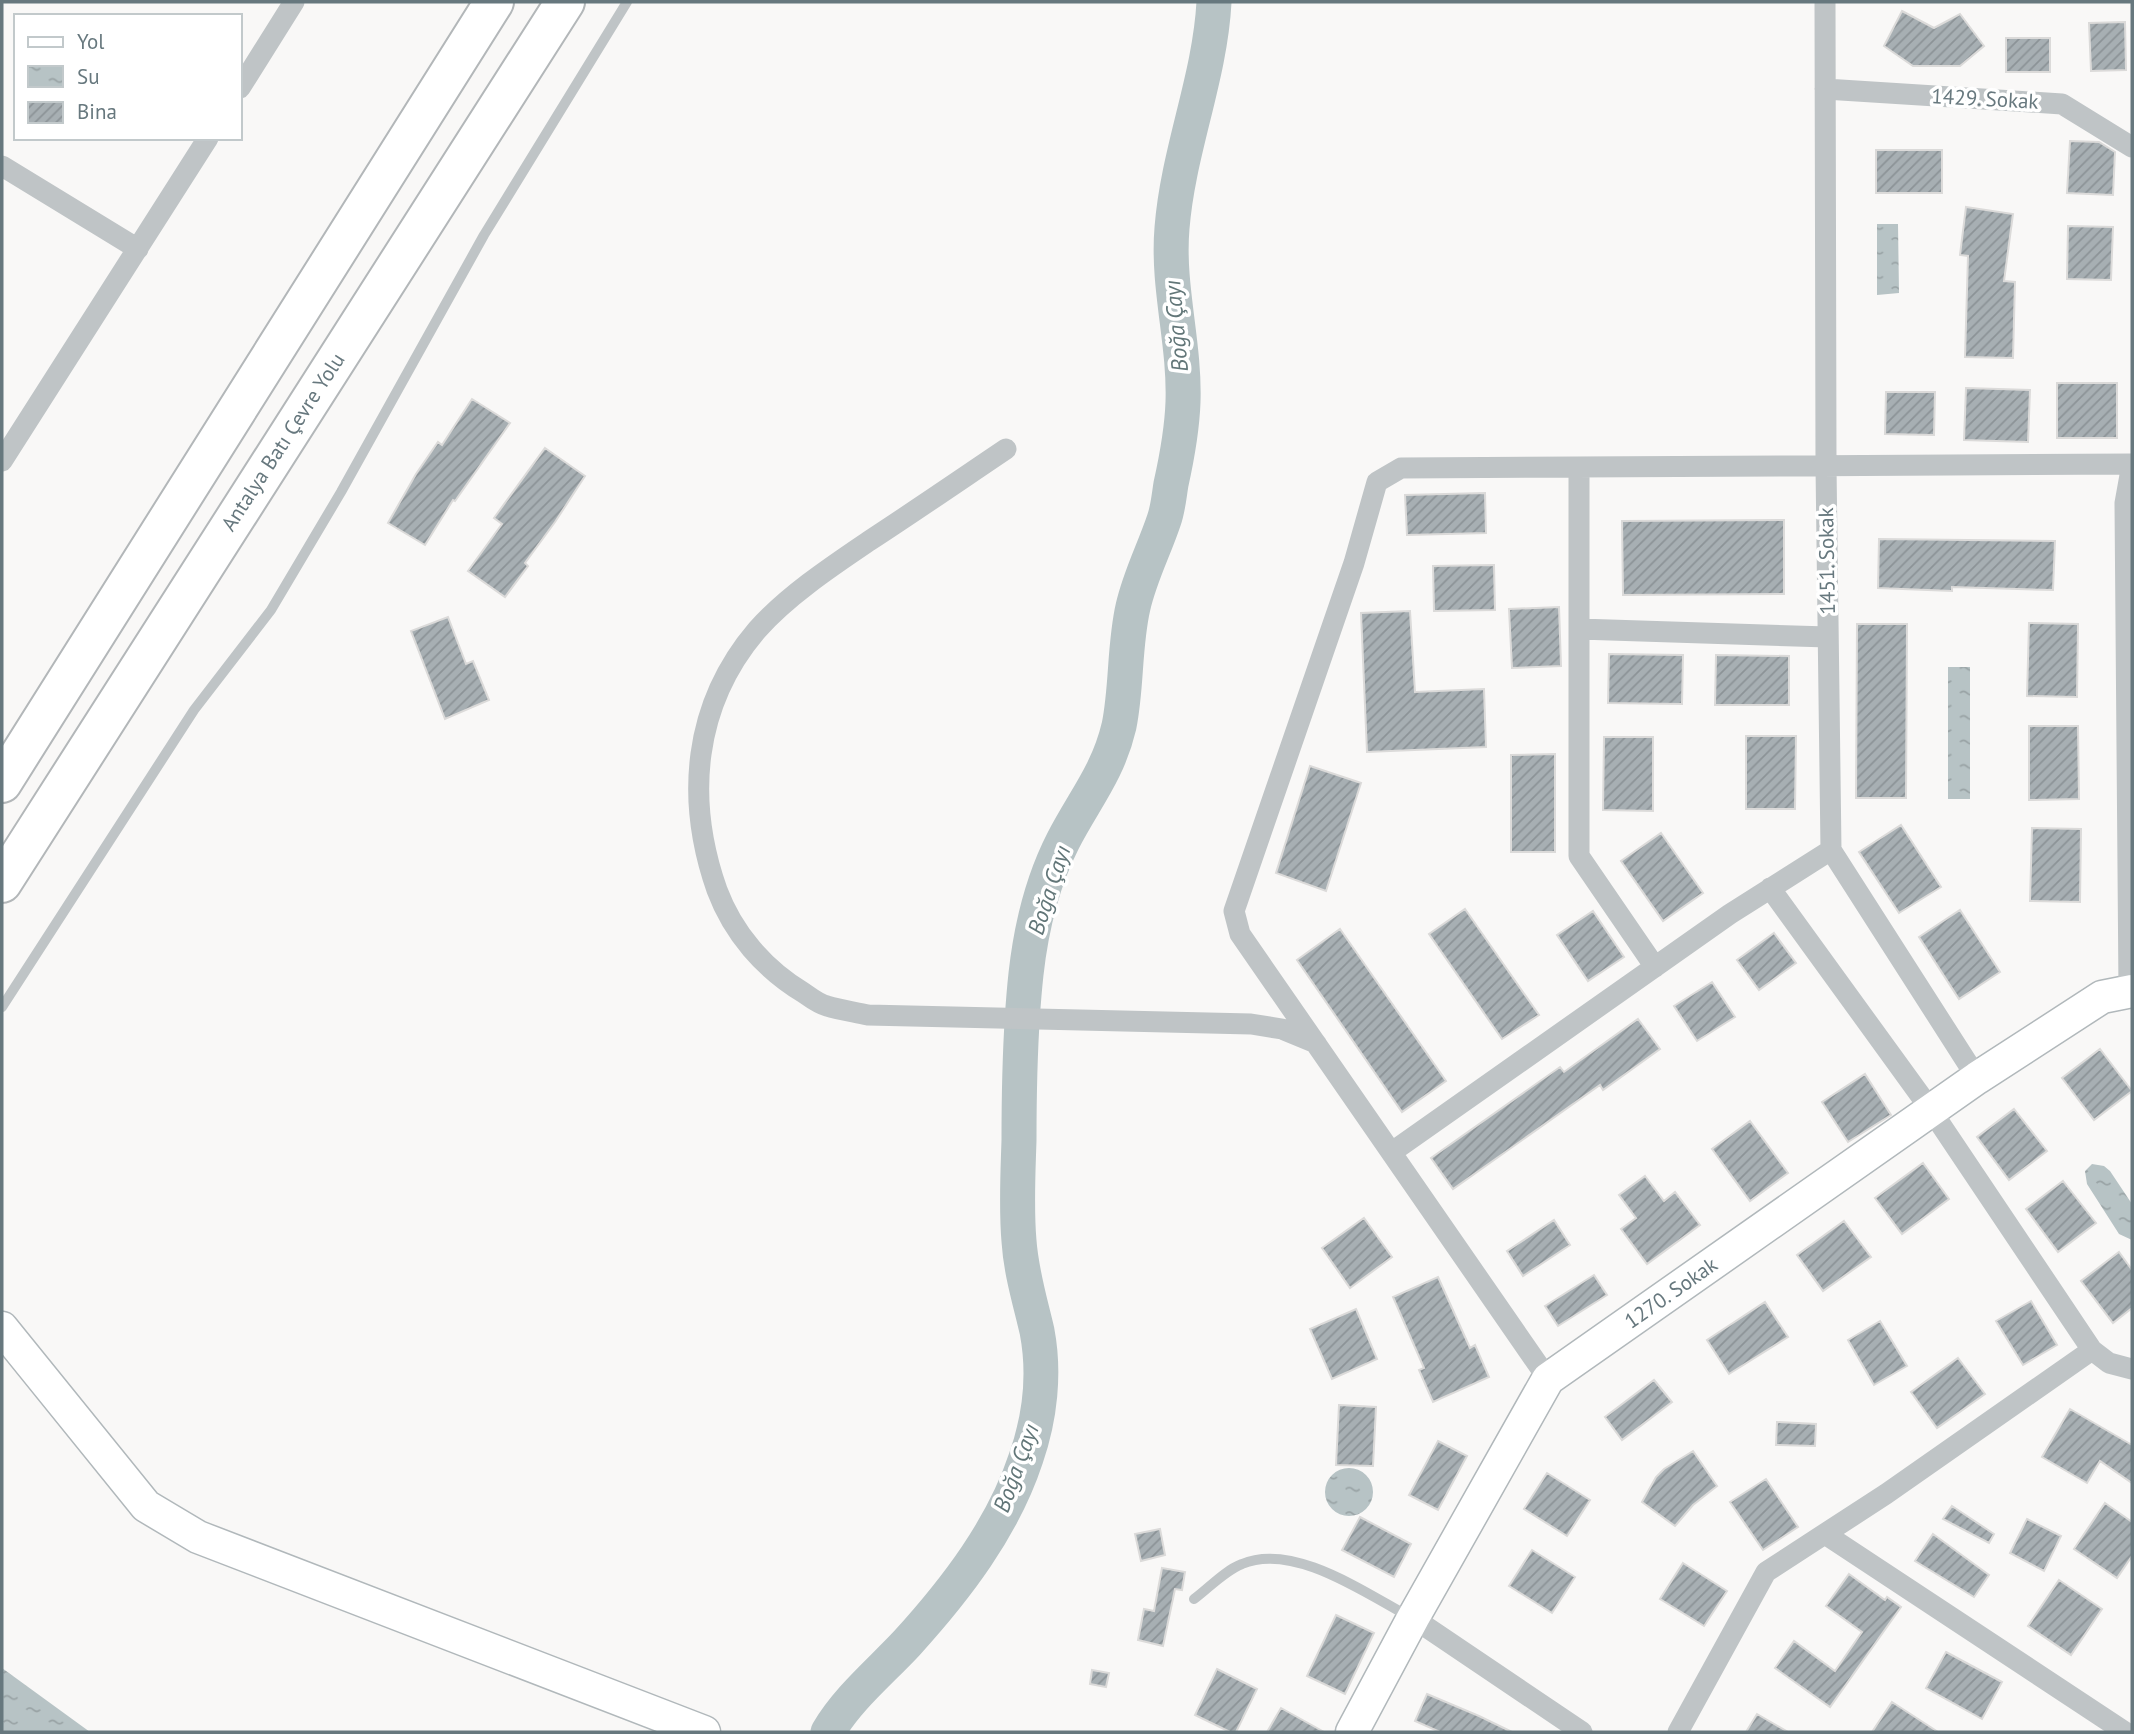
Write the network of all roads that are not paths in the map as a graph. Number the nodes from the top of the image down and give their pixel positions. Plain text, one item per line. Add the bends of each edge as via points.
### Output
1 (294, 2) edge
2 (494, 2) edge
3 (565, 2) edge
4 (627, 2) edge
5 (1825, 2) edge
6 (242, 85) edge
7 (1825, 89) junction
8 (207, 140) edge
9 (2132, 147) edge
10 (2, 166) edge
11 (138, 249) junction
12 (1006, 449) dead end
13 (2, 461) edge
14 (2132, 464) edge
15 (1826, 466) junction
16 (1579, 467) junction
17 (1579, 629) junction
18 (1828, 637) junction
19 (2129, 639) edge
20 (2, 783) edge
21 (1831, 850) junction
22 (2, 883) edge
23 (1770, 888) junction
24 (1655, 967) junction
25 (2131, 991) edge
26 (2, 1007) edge
27 (1316, 1043) junction
28 (1977, 1078) junction
29 (1931, 1110) junction
30 (1392, 1152) junction
31 (2, 1328) edge
32 (2092, 1350) junction
33 (2132, 1369) edge
34 (1548, 1379) junction
35 (1825, 1534) junction
36 (1194, 1599) dead end
37 (1413, 1618) junction
38 (704, 1732) edge
39 (1352, 1732) edge
40 (1581, 1732) edge
41 (1678, 1732) edge
42 (2125, 1732) edge

1 - 6 street
2 - 20 highway
3 - 22 highway, Antalya Batı Çevre Yolu
4 - 26 lane via 484,234 271,610 194,710
5 - 7 street, 1451. Sokak
7 - 9 street, 1429. Sokak via 2062,104
7 - 15 street, 1451. Sokak
8 - 11 street
10 - 11 street
11 - 13 street
12 - 27 street via 815,578 758,630 729,671 710,710 699,759 699,810 706,858 724,909 748,946 782,980 824,1006 868,1015 1251,1024 1282,1029
14 - 15 street
14 - 19 street via 2124,503
15 - 16 street
15 - 18 street, 1451. Sokak
16 - 17 street
16 - 27 street via 1401,468 1377,482 1354,564 1234,911 1240,934
17 - 18 street
17 - 24 street via 1579,856
18 - 21 street, 1451. Sokak
19 - 25 street
21 - 23 street
21 - 28 street
23 - 24 street
23 - 29 street
24 - 30 street
25 - 28 street, 1270. Sokak via 2102,997
27 - 30 street
28 - 29 street, 1270. Sokak
29 - 32 street
29 - 34 street, 1270. Sokak
30 - 34 street
31 - 38 street via 145,1506 198,1537
32 - 33 street via 2109,1363
32 - 35 street
34 - 37 street, 1270. Sokak
35 - 41 street via 1766,1572
35 - 42 street
36 - 37 lane via 1241,1564 1283,1558 1307,1563
37 - 39 street, 1270. Sokak
37 - 40 street

